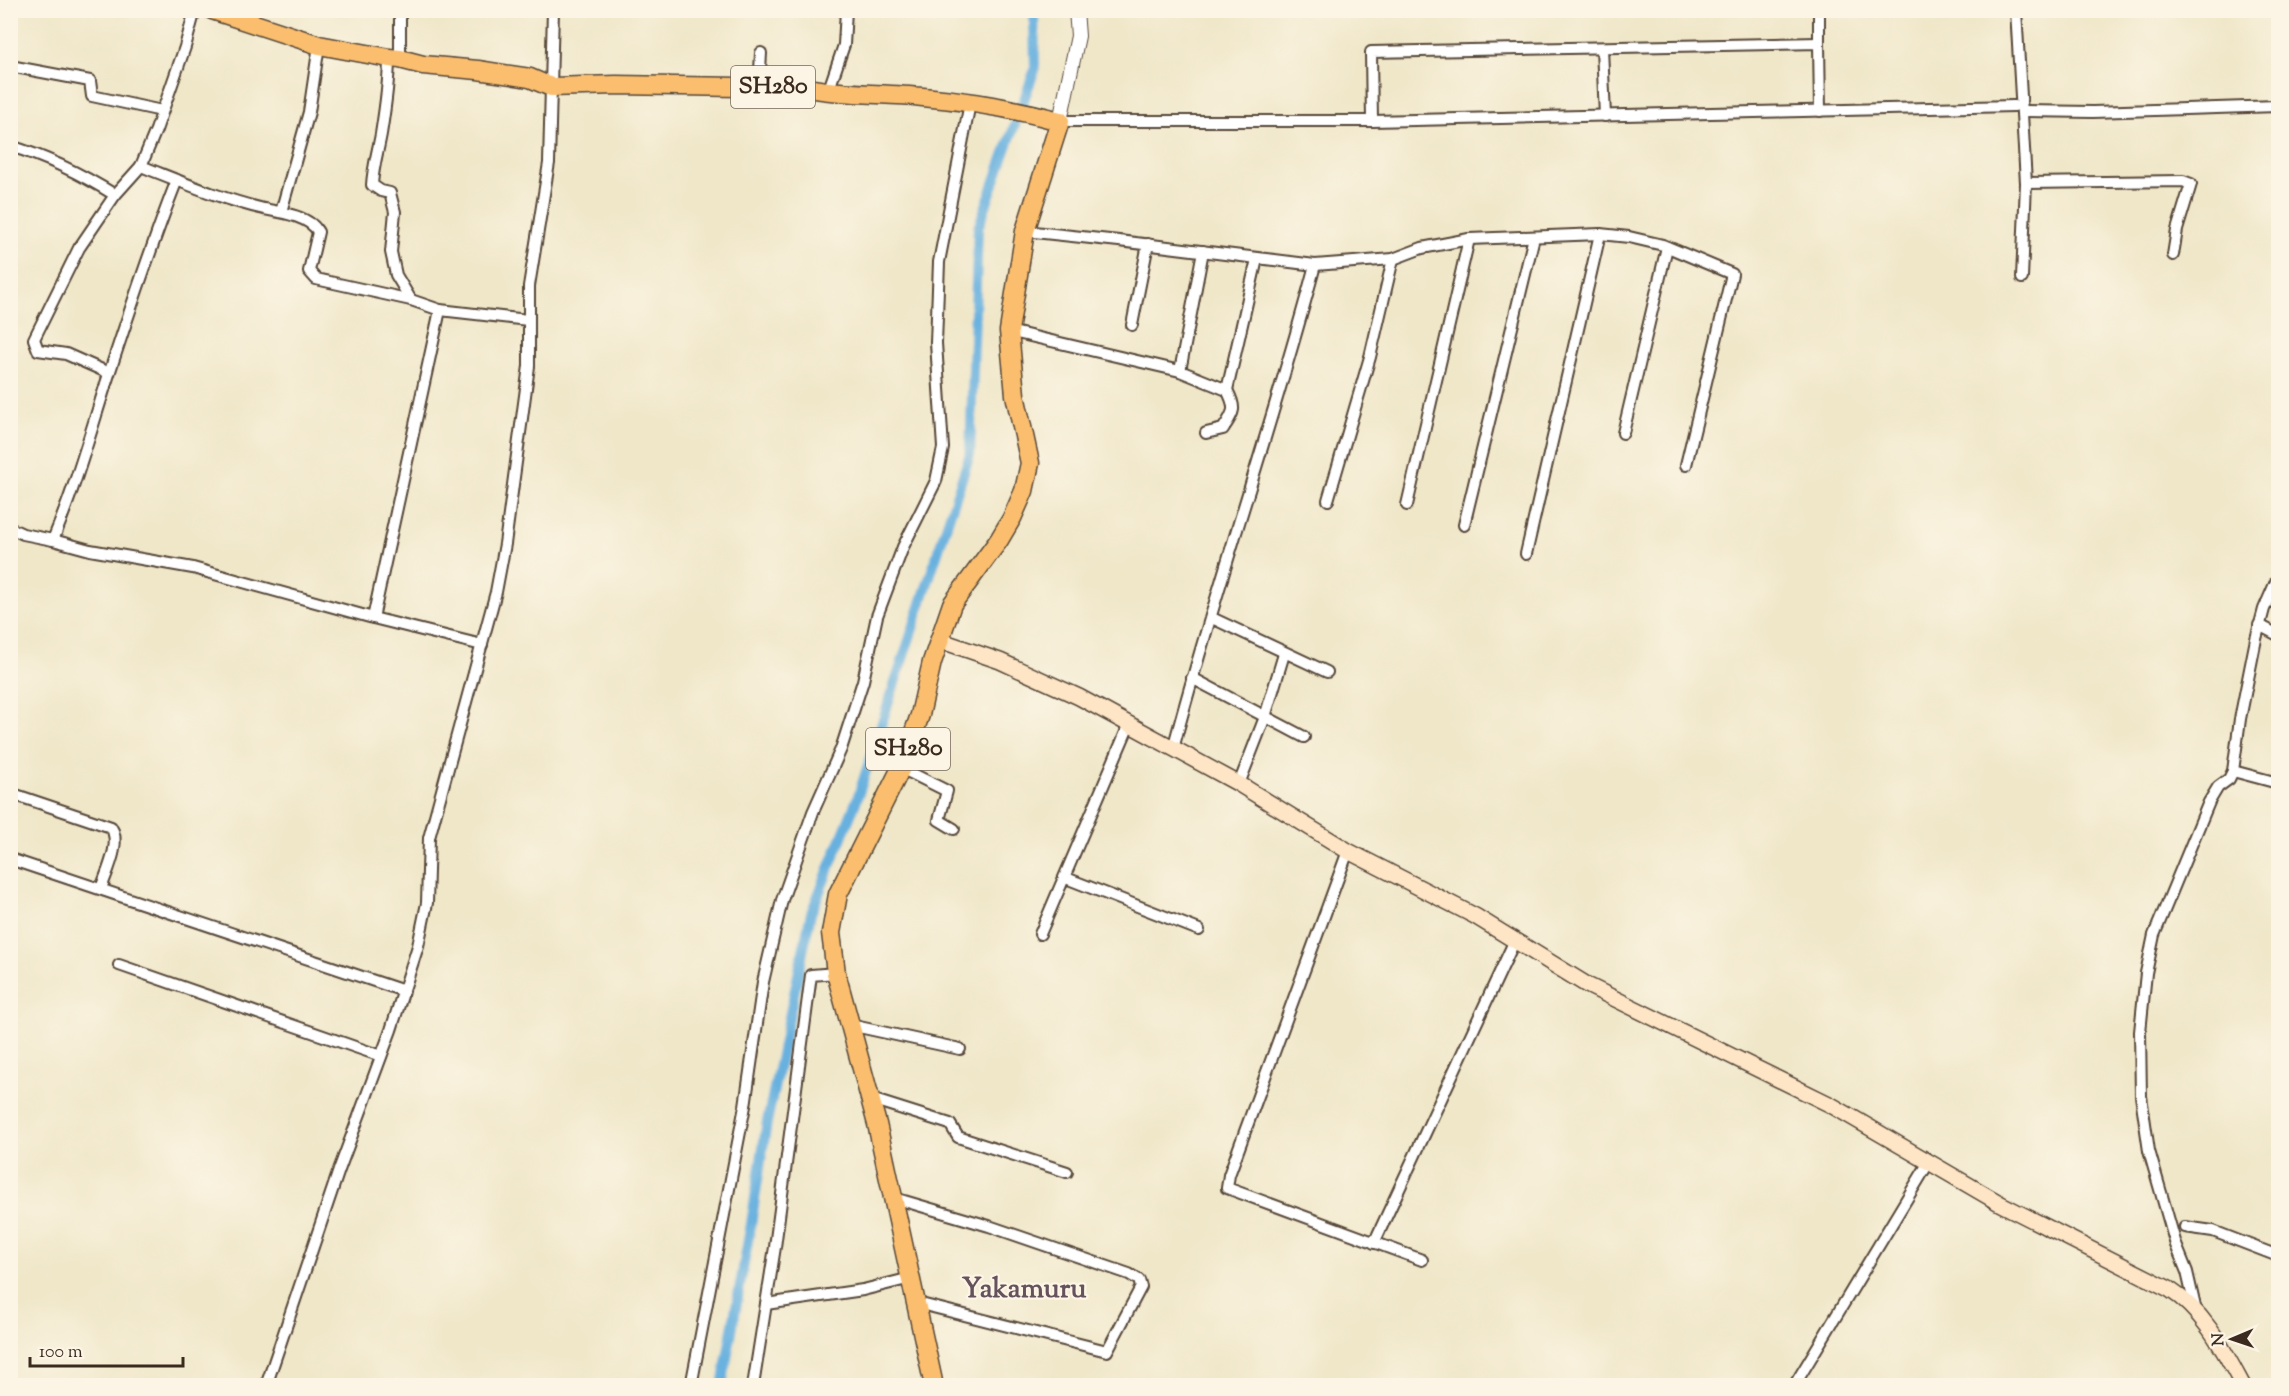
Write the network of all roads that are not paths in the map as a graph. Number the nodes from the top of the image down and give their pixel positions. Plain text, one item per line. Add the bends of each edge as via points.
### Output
1 (195, 10) edge
2 (212, 10) edge
3 (400, 10) edge
4 (553, 10) edge
5 (846, 10) edge
6 (1076, 10) edge
7 (1819, 10) edge
8 (2016, 10) edge
9 (1819, 43) junction
10 (319, 45) junction
11 (1602, 48) junction
12 (761, 53) dead end
13 (395, 58) junction
14 (10, 66) edge
15 (550, 87) junction
16 (759, 87) junction
17 (828, 92) junction
18 (970, 103) junction
19 (2278, 106) edge
20 (2019, 109) junction
21 (162, 111) junction
22 (1820, 111) junction
23 (1605, 116) junction
24 (1052, 119) junction
25 (1372, 121) junction
26 (10, 146) edge
27 (141, 166) junction
28 (177, 180) junction
29 (2026, 183) junction
30 (115, 195) junction
31 (281, 212) junction
32 (1025, 231) junction
33 (1600, 234) junction
34 (1534, 237) junction
35 (1469, 239) junction
36 (1148, 244) junction
37 (1667, 247) junction
38 (1203, 251) junction
39 (2174, 255) dead end
40 (1257, 259) junction
41 (1393, 259) junction
42 (1315, 265) junction
43 (2022, 278) dead end
44 (411, 300) junction
45 (440, 310) junction
46 (528, 320) junction
47 (1132, 325) dead end
48 (1009, 331) junction
49 (1180, 371) junction
50 (109, 373) junction
51 (1227, 390) junction
52 (1623, 432) dead end
53 (1206, 433) dead end
54 (1686, 465) dead end
55 (1328, 500) dead end
56 (1407, 506) dead end
57 (1464, 525) dead end
58 (10, 528) edge
59 (53, 540) junction
60 (1526, 554) dead end
61 (2278, 577) edge
62 (373, 618) junction
63 (1212, 618) junction
64 (2259, 625) junction
65 (2278, 635) edge
66 (939, 640) junction
67 (482, 645) junction
68 (1284, 654) junction
69 (1327, 672) dead end
70 (1192, 678) junction
71 (1264, 717) junction
72 (1129, 724) junction
73 (1304, 737) dead end
74 (1173, 749) junction
75 (901, 768) junction
76 (2233, 771) junction
77 (2278, 783) edge
78 (1239, 784) junction
79 (10, 793) edge
80 (954, 829) dead end
81 (1348, 851) junction
82 (10, 860) edge
83 (1066, 878) junction
84 (101, 890) junction
85 (1199, 930) dead end
86 (1040, 934) dead end
87 (1515, 940) junction
88 (118, 965) dead end
89 (836, 973) junction
90 (404, 990) junction
91 (850, 1024) junction
92 (960, 1049) dead end
93 (381, 1056) junction
94 (871, 1099) junction
95 (1929, 1162) junction
96 (1067, 1172) dead end
97 (894, 1198) junction
98 (2169, 1218) junction
99 (2185, 1227) junction
100 (2174, 1238) junction
101 (1374, 1243) junction
102 (2278, 1256) edge
103 (1422, 1260) dead end
104 (911, 1278) junction
105 (917, 1303) junction
106 (766, 1304) junction
107 (2196, 1311) junction
108 (266, 1386) edge
109 (691, 1386) edge
110 (753, 1386) edge
111 (934, 1386) edge
112 (1794, 1386) edge
113 (2243, 1386) edge

1 - 21 street
2 - 10 main road, SH280
3 - 13 street
4 - 15 street
5 - 17 street via 844,45
6 - 24 street via 1078,36
7 - 9 street
8 - 20 street
9 - 11 street
9 - 22 street
10 - 13 main road, SH280
10 - 31 street via 309,112
11 - 23 street
11 - 25 street via 1371,52
12 - 16 street
13 - 15 main road, SH280 via 530,78
13 - 44 street via 372,185 390,193 395,212 391,252 396,275
14 - 21 street via 90,81 92,96
15 - 16 main road, SH280
15 - 46 street via 549,163 529,286
16 - 17 main road, SH280
17 - 18 main road, SH280
18 - 24 main road, SH280
18 - 109 street via 939,262 936,343 943,448 936,481 903,547 877,616 863,681 847,730 782,900
19 - 20 street via 2093,112
20 - 22 street
20 - 29 street
21 - 27 street
22 - 23 street
23 - 25 street
24 - 25 street
24 - 32 main road, SH280
26 - 30 street via 28,151
27 - 28 street
27 - 30 street
28 - 31 street via 227,200
28 - 50 street
29 - 39 street via 2191,184
29 - 43 street
30 - 50 street via 79,248 34,339 38,350 66,354
31 - 44 street via 304,220 318,232 309,266 312,277
32 - 36 street
32 - 48 main road, SH280
33 - 34 street
33 - 37 street
33 - 60 street
34 - 35 street
34 - 57 street
35 - 41 street via 1422,248
35 - 56 street
36 - 38 street
36 - 47 street
37 - 52 street
37 - 54 street via 1732,274
38 - 40 street
38 - 49 street
40 - 42 street
40 - 51 street
41 - 42 street
41 - 55 street via 1370,357
42 - 63 street
44 - 45 street
45 - 46 street
45 - 62 street
46 - 67 street via 529,366 518,453 496,592
48 - 49 street
48 - 66 main road, SH280 via 1016,395 1030,463 1024,491 999,540 952,604
49 - 51 street
50 - 59 street
51 - 53 street via 1234,405 1232,415 1223,429
58 - 59 street
59 - 62 street via 193,568
61 - 64 street
62 - 67 street
63 - 68 street
63 - 70 street
64 - 65 street
64 - 76 street
66 - 72 main road via 1043,679
66 - 75 main road, SH280 via 920,715
67 - 90 street via 429,838 424,923
68 - 69 street
68 - 71 street
70 - 71 street
70 - 74 street
71 - 73 street
71 - 78 street
72 - 74 main road
72 - 83 street
74 - 78 main road
75 - 80 street via 947,791 939,820
75 - 89 main road, SH280 via 838,894 831,933
76 - 77 street
76 - 98 street via 2209,802 2154,935 2146,973 2140,1032 2141,1096 2149,1151
78 - 81 main road
79 - 84 street via 111,827 115,839
81 - 87 main road
81 - 101 street via 1227,1188
82 - 84 street
83 - 85 street
83 - 86 street
84 - 90 street
87 - 95 main road via 1587,984 1786,1081
87 - 101 street
88 - 93 street
89 - 91 main road, SH280
89 - 106 street via 811,975
90 - 93 street
91 - 92 street
91 - 94 main road, SH280
93 - 108 street
94 - 96 street via 950,1124 958,1137
94 - 97 main road, SH280
95 - 107 main road via 2001,1204 2169,1289
95 - 112 street
97 - 104 main road, SH280
97 - 105 street via 1129,1274 1142,1287 1107,1351
98 - 99 street
98 - 100 street
99 - 100 street
99 - 102 street via 2213,1231
100 - 107 street
101 - 103 street
104 - 105 main road, SH280
104 - 106 street via 862,1290
105 - 111 main road, SH280
106 - 110 street
107 - 113 main road

